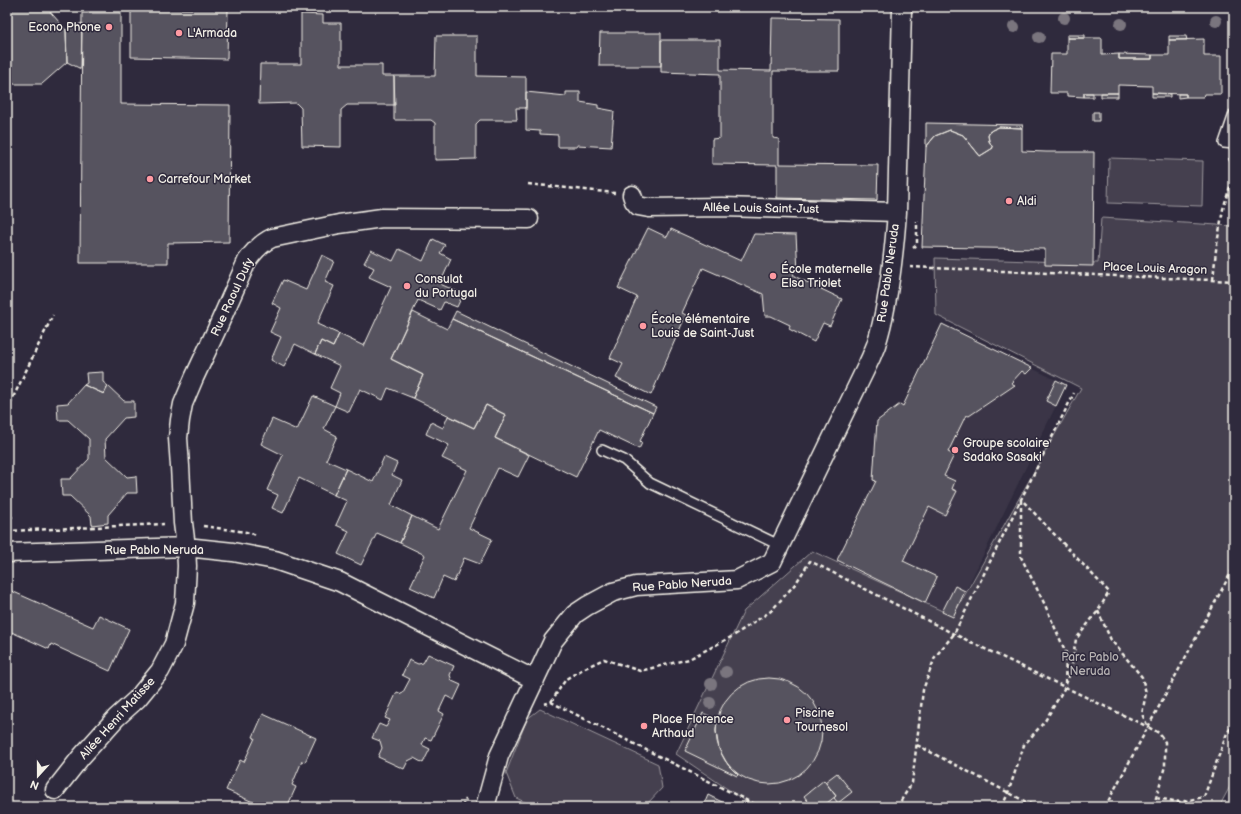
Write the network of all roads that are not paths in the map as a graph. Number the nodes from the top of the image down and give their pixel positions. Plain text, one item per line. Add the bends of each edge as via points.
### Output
1 (902, 7) edge
2 (1234, 114) edge
3 (1234, 144) edge
4 (632, 195) road end
5 (897, 212) junction
6 (529, 219) dead end
7 (602, 450) dead end
8 (779, 545) junction
9 (186, 547) junction
10 (7, 553) edge
11 (535, 680) junction
12 (55, 790) dead end
13 (484, 807) edge

1 - 5 street, Rue Pablo Neruda
2 - 3 lane via 1224,143
4 - 5 street, Allée Louis Saint-Just via 638,206 649,208 722,207
5 - 8 street, Rue Pablo Neruda via 884,316 875,346
6 - 9 street, Rue Raoul Dufy via 382,218 339,224 264,241 247,261 183,404 178,438
7 - 8 lane via 624,460 650,483
8 - 11 street, Rue Pablo Neruda via 772,562 736,580 636,586 613,592 587,606 574,614 553,641
9 - 10 street, Rue Pablo Neruda
9 - 11 street, Rue Pablo Neruda via 275,560 340,582
9 - 12 street, Allée Henri Matisse via 185,603 174,644 160,671
11 - 13 street via 499,756

